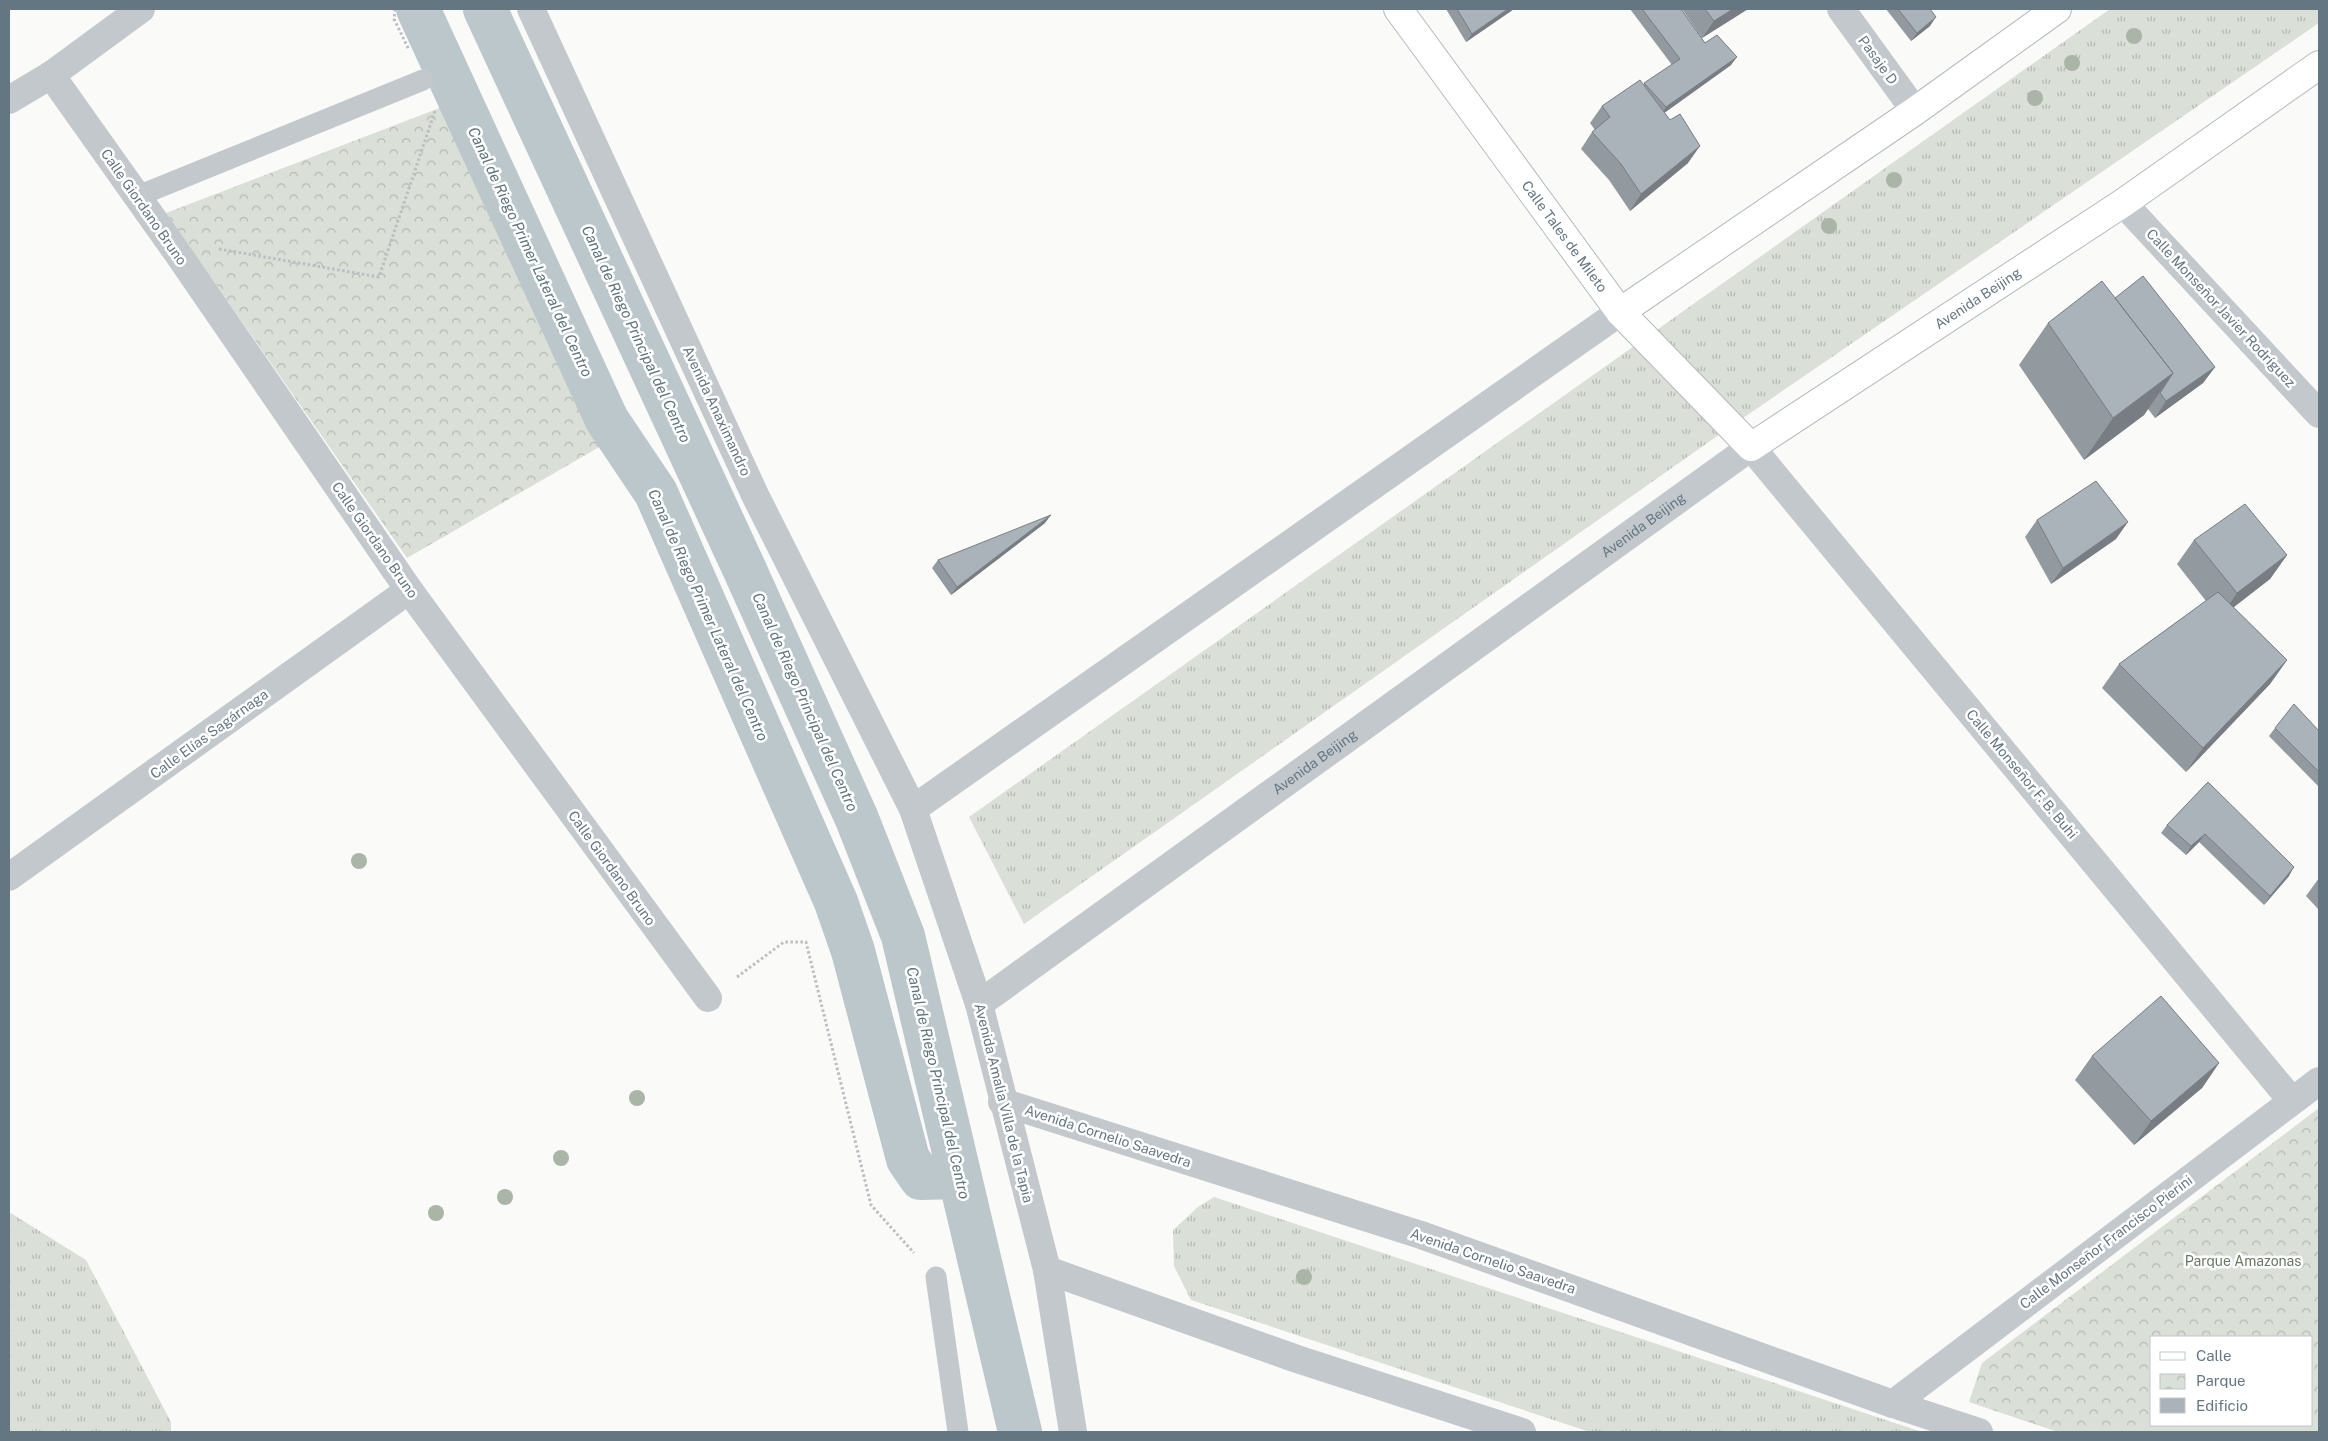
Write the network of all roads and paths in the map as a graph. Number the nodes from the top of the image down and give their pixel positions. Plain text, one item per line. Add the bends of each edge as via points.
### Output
1 (142, 9) edge
2 (531, 9) edge
3 (1398, 9) edge
4 (1841, 9) edge
5 (2057, 9) edge
6 (2319, 65) edge
7 (51, 75) junction
8 (422, 80) dead end
9 (9, 100) edge
10 (436, 110) dead end
11 (1915, 111) junction
12 (138, 196) junction
13 (2123, 202) junction
14 (176, 251) junction
15 (1620, 312) junction
16 (2319, 414) edge
17 (1751, 447) junction
18 (409, 590) junction
19 (913, 809) junction
20 (9, 877) edge
21 (708, 998) joint
22 (979, 1004) junction
23 (2319, 1081) edge
24 (1002, 1102) junction
25 (2292, 1102) junction
26 (1048, 1270) junction
27 (936, 1277) joint
28 (1893, 1404) junction
29 (958, 1432) edge
30 (1073, 1432) edge
31 (1522, 1432) edge
32 (1980, 1432) edge

1 - 7 street
2 - 19 street, Avenida Anaximandro via 755,495
3 - 15 street, Calle Tales de Mileto
4 - 11 street, Pasaje D
5 - 11 street
6 - 13 street, Avenida Beijing
7 - 9 street
7 - 12 street, Calle Giordano Bruno
8 - 12 lane
10 - 14 path via 379,277 187,243
11 - 15 street
12 - 14 street, Calle Giordano Bruno
13 - 16 street, Calle Monseñor Javier Rodríguez
13 - 17 street, Avenida Beijing
14 - 18 street, Calle Giordano Bruno
15 - 17 street, Calle Tales de Mileto
15 - 19 street
17 - 22 street, Avenida Beijing
17 - 25 street, Calle Monseñor F. B. Buhi
18 - 20 street, Calle Elías Sagárnaga
18 - 21 street, Calle Giordano Bruno
19 - 22 street, Avenida Amalia Villa de la Tapia
21 - 27 path via 784,942 806,942 871,1205
22 - 24 street, Avenida Amalia Villa de la Tapia
23 - 25 street, Calle Monseñor Francisco Pierini
24 - 26 street, Avenida Amalia Villa de la Tapia
24 - 28 street, Avenida Cornelio Saavedra via 1421,1235
25 - 28 street, Calle Monseñor Francisco Pierini
26 - 30 street, Avenida Amalia Villa de la Tapia
26 - 31 street via 1297,1359
27 - 29 lane
28 - 32 street, Avenida Cornelio Saavedra

